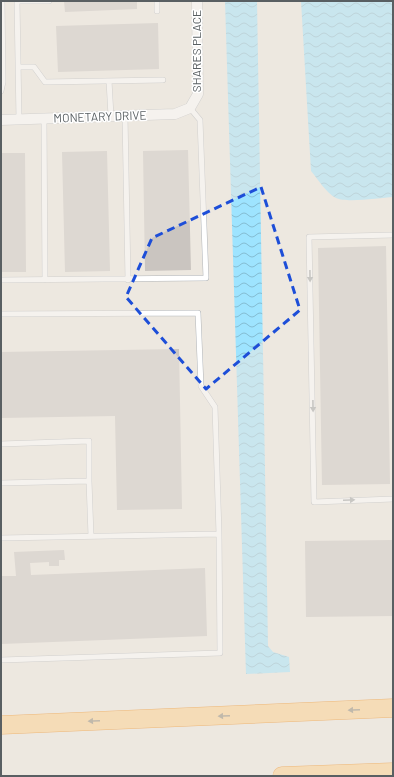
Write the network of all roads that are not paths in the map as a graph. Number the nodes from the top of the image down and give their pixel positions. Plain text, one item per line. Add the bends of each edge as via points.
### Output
1 (2, 1) edge
2 (17, 1) edge
3 (49, 1) edge
4 (157, 1) edge
5 (197, 1) edge
6 (157, 11) dead end
7 (18, 67) junction
8 (163, 80) dead end
9 (109, 81) junction
10 (2, 82) edge
11 (1, 91) edge
12 (193, 105) junction
13 (111, 116) junction
14 (125, 116) junction
15 (44, 119) junction
16 (1, 120) edge
17 (19, 120) junction
18 (393, 235) edge
19 (1, 280) edge
20 (45, 280) junction
21 (128, 280) junction
22 (1, 314) edge
23 (1, 444) edge
24 (89, 481) junction
25 (1, 483) edge
26 (393, 499) edge
27 (219, 534) junction
28 (91, 536) junction
29 (1, 538) edge
30 (1, 660) edge
31 (393, 708) edge
32 (1, 725) edge
33 (393, 772) edge
34 (282, 776) edge

1 - 10 lane
2 - 3 lane
2 - 7 lane
4 - 6 lane
5 - 12 street, SHARES PLACE via 198,94
7 - 9 lane via 34,67 45,82
7 - 17 lane
8 - 9 lane
9 - 13 lane
10 - 11 lane
12 - 14 street, MONETARY DRIVE via 175,114
12 - 21 lane via 200,120 206,278
13 - 14 street, MONETARY DRIVE
13 - 15 street, MONETARY DRIVE
14 - 21 lane
15 - 17 street, MONETARY DRIVE
15 - 20 lane
16 - 17 street, MONETARY DRIVE
18 -> 26 lane via 309,237 314,502
19 - 20 lane
20 - 21 lane
22 - 27 lane via 198,314 200,386 215,407
23 - 24 lane via 89,441
24 - 25 lane
24 - 28 lane
27 - 28 lane
27 - 30 lane via 220,653
28 - 29 lane
31 -> 32 highway
33 - 34 highway

